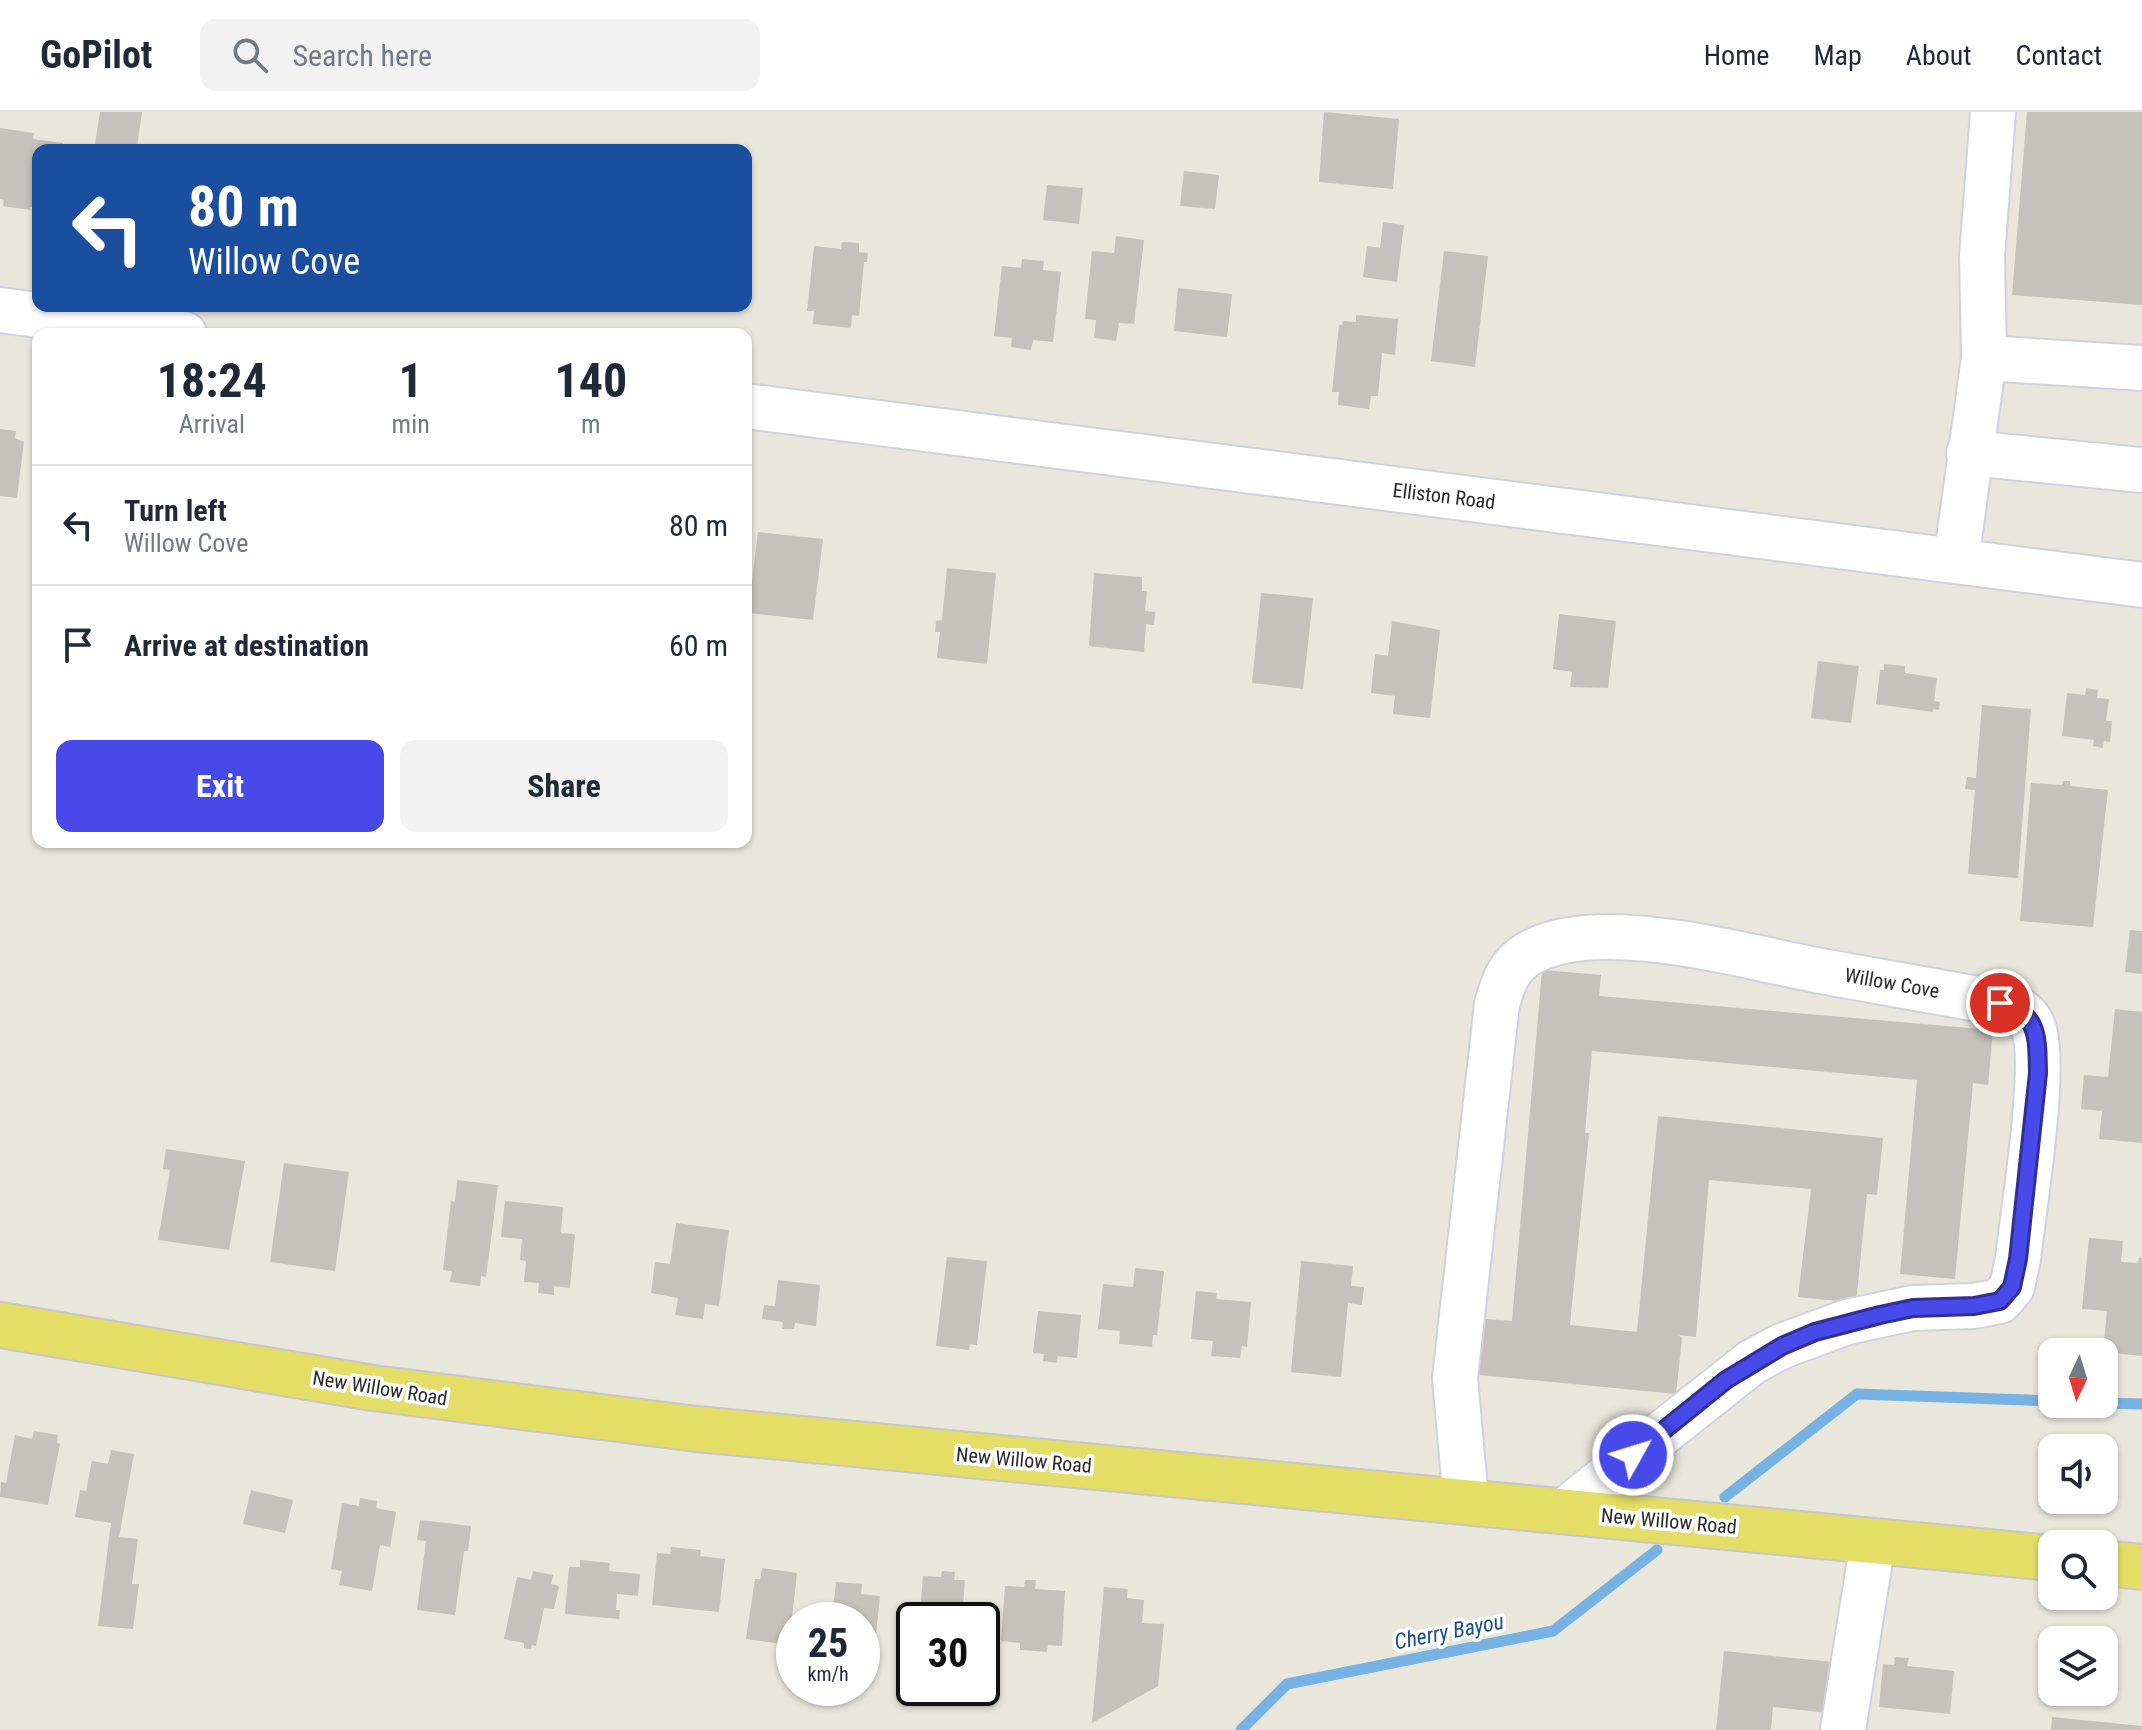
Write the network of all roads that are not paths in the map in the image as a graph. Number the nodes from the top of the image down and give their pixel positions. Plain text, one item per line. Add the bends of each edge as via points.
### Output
1 (1993, 112) edge
2 (0, 310) edge
3 (138, 328) edge
4 (1984, 358) junction
5 (2142, 368) edge
6 (752, 407) edge
7 (1969, 453) junction
8 (2142, 470) edge
9 (1956, 561) junction
10 (2142, 585) edge
11 (0, 1325) edge
12 (1466, 1501) junction
13 (1564, 1511) junction
14 (1873, 1541) junction
15 (2038, 1557) edge
16 (2118, 1564) edge
17 (2142, 1567) edge
18 (1843, 1730) edge

1 - 4 street via 1982,256
2 - 3 street
4 - 5 street
4 - 7 street
6 - 9 street, Elliston Road
7 - 8 street
7 - 9 street
9 - 10 street, Elliston Road
11 - 12 main road, New Willow Road via 532,1411
12 - 13 main road, New Willow Road
12 - 13 street, Willow Cove via 1455,1378 1495,1020 1506,973 1527,954 1562,941 1611,938 1698,946 2000,1003 2026,1015 2035,1034 2038,1073 2018,1259 2012,1287 2000,1301 1913,1308 1815,1332 1782,1346 1726,1380
13 - 14 main road, New Willow Road
14 - 15 main road, New Willow Road
14 - 18 street
16 - 17 main road

